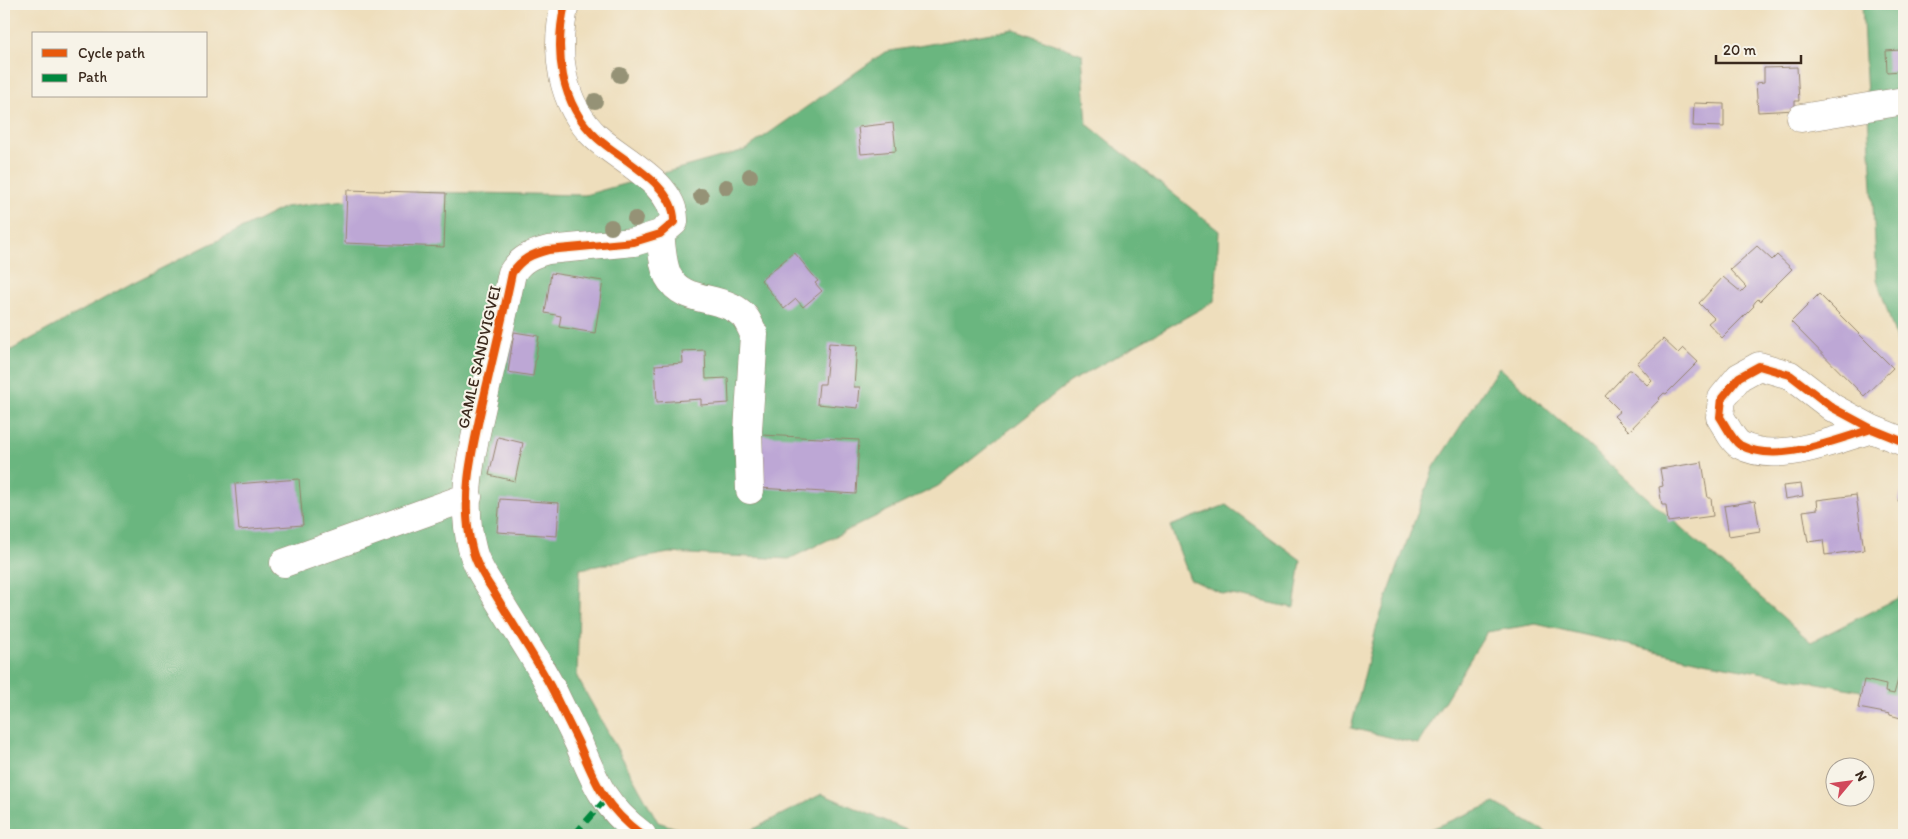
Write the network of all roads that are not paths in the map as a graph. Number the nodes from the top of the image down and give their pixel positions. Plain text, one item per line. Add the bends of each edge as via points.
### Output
1 (565, 4) edge
2 (1904, 101) edge
3 (1801, 118) dead end
4 (660, 234) junction
5 (1872, 429) junction
6 (1904, 442) edge
7 (750, 490) dead end
8 (468, 498) junction
9 (284, 563) dead end
10 (642, 835) edge

1 - 4 street via 560,43 567,95 596,137 636,167 671,202 674,222
2 - 3 street
4 - 7 street via 667,274 679,290 736,310 754,334 748,431
4 - 8 street, GAMLE SANDVIGVEI via 634,242 548,250 518,264 512,274 472,451
5 - 5 street via 1833,408 1790,375 1759,366 1739,377 1722,398 1720,416 1738,444 1764,453 1805,449
5 - 6 street
8 - 9 street
8 - 10 street, GAMLE SANDVIGVEI via 472,549 484,576 543,671 605,800

